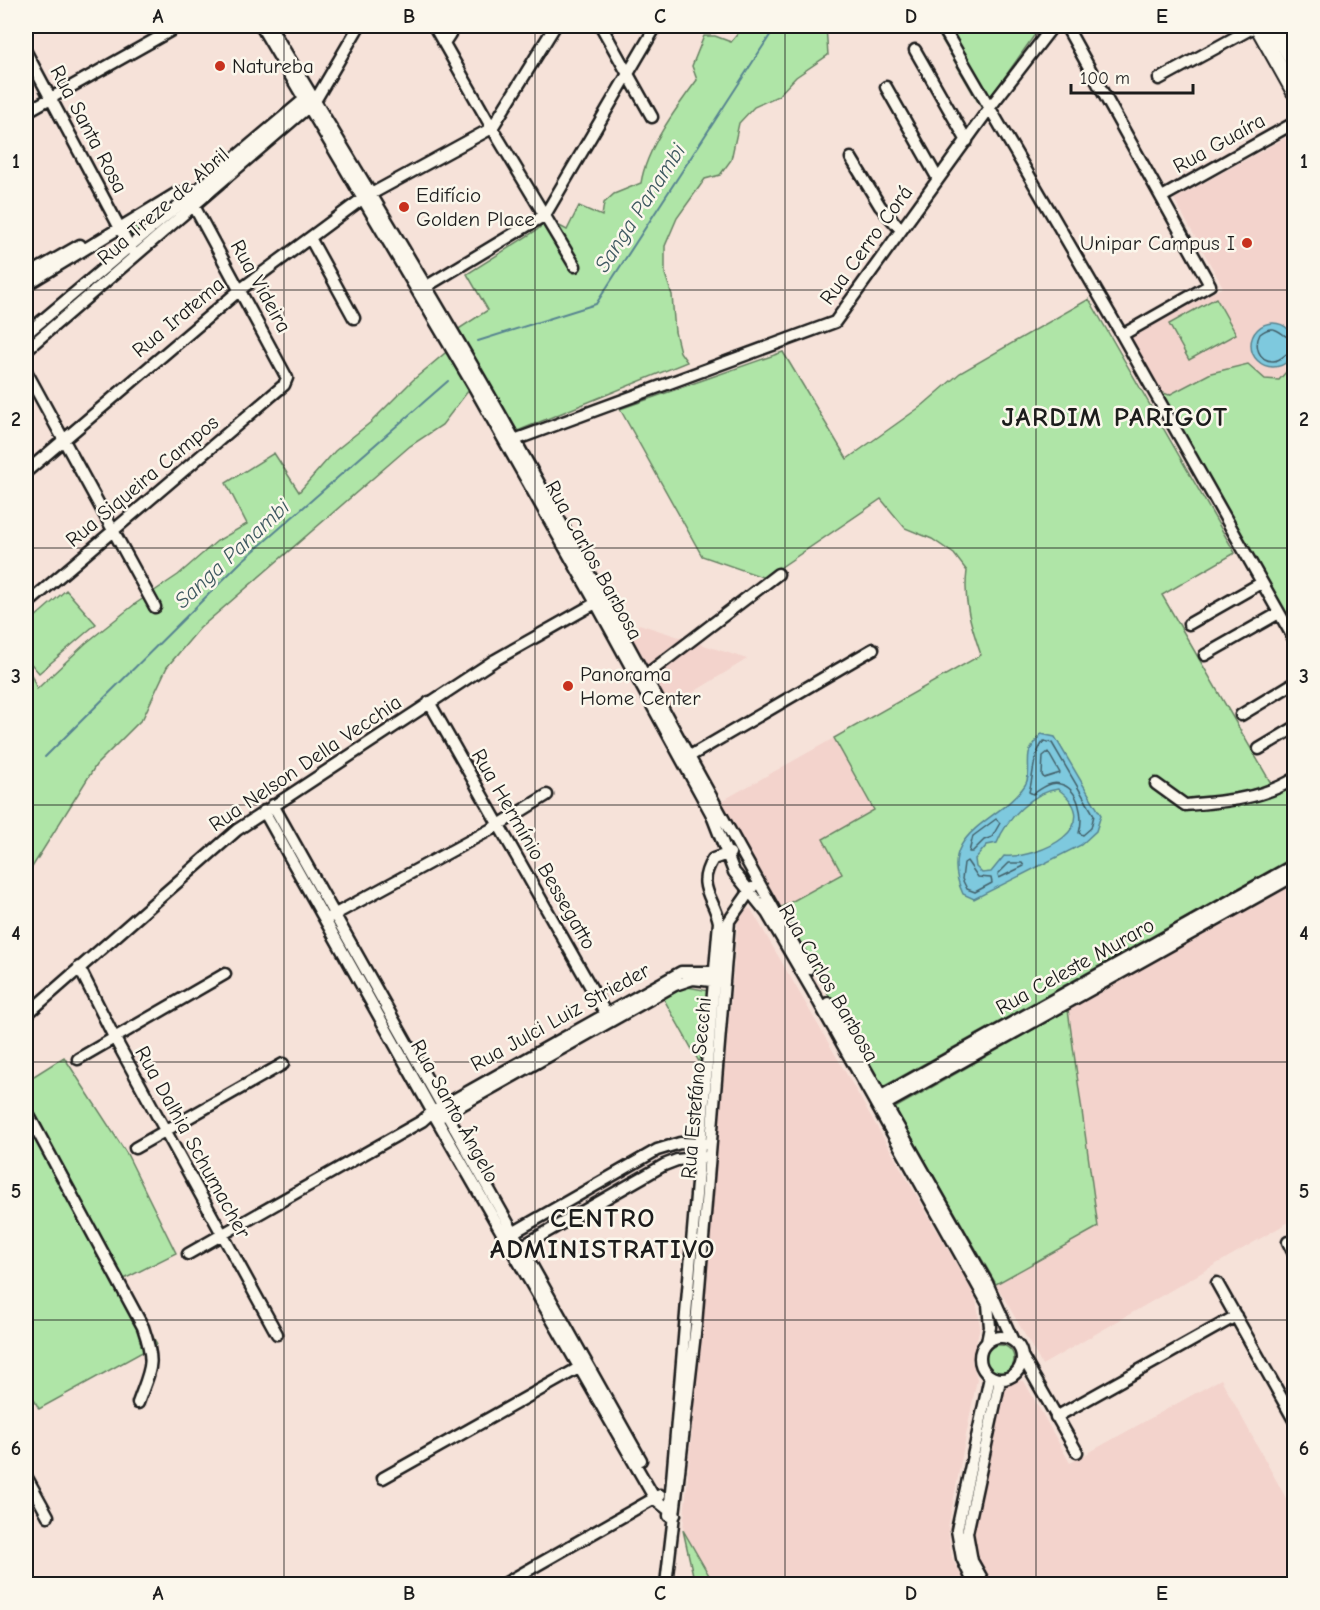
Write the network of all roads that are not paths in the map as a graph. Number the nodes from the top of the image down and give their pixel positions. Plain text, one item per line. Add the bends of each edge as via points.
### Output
1 (179, 26) edge
2 (261, 26) edge
3 (270, 26) edge
4 (359, 26) edge
5 (434, 26) edge
6 (455, 26) edge
7 (555, 26) edge
8 (601, 26) edge
9 (656, 26) edge
10 (942, 26) edge
11 (1053, 26) edge
12 (1066, 26) edge
13 (1256, 26) edge
14 (1274, 26) edge
15 (444, 43) junction
16 (915, 50) dead end
17 (26, 52) edge
18 (1294, 63) edge
19 (628, 74) junction
20 (1158, 79) dead end
21 (886, 87) dead end
22 (1294, 92) edge
23 (51, 98) junction
24 (312, 98) junction
25 (991, 106) junction
26 (26, 112) edge
27 (652, 117) dead end
28 (1294, 123) edge
29 (492, 128) junction
30 (967, 141) junction
31 (851, 158) dead end
32 (938, 179) junction
33 (367, 196) junction
34 (1162, 196) junction
35 (191, 202) junction
36 (545, 215) junction
37 (118, 227) junction
38 (902, 230) junction
39 (310, 238) junction
40 (132, 252) junction
41 (575, 266) dead end
42 (26, 276) edge
43 (26, 285) edge
44 (422, 289) junction
45 (241, 290) junction
46 (354, 318) dead end
47 (26, 334) edge
48 (1122, 335) junction
49 (26, 350) edge
50 (26, 371) edge
51 (284, 386) joint
52 (64, 439) junction
53 (510, 441) junction
54 (26, 472) edge
55 (113, 532) junction
56 (778, 574) dead end
57 (1261, 583) junction
58 (600, 601) junction
59 (26, 604) edge
60 (155, 607) dead end
61 (1279, 613) junction
62 (1189, 624) dead end
63 (1294, 639) edge
64 (873, 649) dead end
65 (1204, 655) dead end
66 (646, 675) junction
67 (1294, 683) edge
68 (429, 702) junction
69 (1241, 715) dead end
70 (1294, 728) edge
71 (1259, 749) dead end
72 (690, 756) junction
73 (1294, 779) edge
74 (1156, 784) dead end
75 (547, 795) dead end
76 (269, 808) junction
77 (497, 826) junction
78 (718, 832) junction
79 (725, 853) junction
80 (742, 855) junction
81 (713, 860) junction
82 (1294, 865) edge
83 (754, 876) junction
84 (1294, 876) edge
85 (750, 893) junction
86 (738, 906) junction
87 (767, 914) junction
88 (330, 917) junction
89 (79, 967) junction
90 (225, 974) dead end
91 (720, 977) junction
92 (815, 988) junction
93 (606, 1014) junction
94 (26, 1015) edge
95 (114, 1038) junction
96 (78, 1059) dead end
97 (283, 1064) dead end
98 (880, 1102) junction
99 (26, 1110) edge
100 (446, 1110) junction
101 (434, 1115) junction
102 (165, 1131) junction
103 (707, 1144) junction
104 (135, 1148) dead end
105 (705, 1157) junction
106 (515, 1232) junction
107 (222, 1236) junction
108 (504, 1238) junction
109 (1288, 1242) dead end
110 (523, 1246) junction
111 (512, 1252) junction
112 (188, 1254) dead end
113 (1294, 1254) edge
114 (1217, 1283) dead end
115 (1236, 1316) junction
116 (277, 1334) dead end
117 (1013, 1341) junction
118 (987, 1342) junction
119 (1022, 1356) junction
120 (583, 1365) junction
121 (1019, 1369) junction
122 (995, 1378) junction
123 (1036, 1382) junction
124 (138, 1403) dead end
125 (1056, 1417) junction
126 (1294, 1420) edge
127 (1077, 1452) dead end
128 (26, 1476) edge
129 (383, 1478) dead end
130 (964, 1488) junction
131 (976, 1492) junction
132 (668, 1508) junction
133 (48, 1516) dead end
134 (504, 1584) edge
135 (666, 1584) edge
136 (974, 1584) edge
137 (985, 1584) edge

1 - 23 street
2 - 24 street, Rua Carlos Barbosa
3 - 24 street, Rua Carlos Barbosa
4 - 24 street, Rua Treze de Abril
5 - 15 street
6 - 15 street
7 - 29 street
8 - 19 street
9 - 19 street
10 - 25 street
11 - 25 street, Rua Cerro Corá
12 - 34 street
13 - 20 street
13 - 22 main road
14 - 18 main road
15 - 29 street
16 - 30 street
17 - 23 street, Rua Santa Rosa
19 - 27 street
19 - 36 street
21 - 32 street
23 - 26 street
23 - 37 street, Rua Santa Rosa
24 - 33 street, Rua Carlos Barbosa
24 - 35 street, Rua Treze de Abril
25 - 30 street, Rua Cerro Corá
25 - 48 street
28 - 34 street, Rua Guaíra
29 - 33 street, Rua Iratema
29 - 36 street
30 - 32 street, Rua Cerro Corá
31 - 38 street via 880,206
32 - 38 street, Rua Cerro Corá
33 - 39 street, Rua Iratema
33 - 44 street, Rua Carlos Barbosa
34 - 48 street via 1210,285
35 - 37 street via 184,193 177,193
35 - 40 street, Rua Treze de Abril
35 - 45 street, Rua Videira
36 - 41 street
36 - 44 street
37 - 40 street, Rua Santa Rosa
37 - 42 street
37 - 43 street
38 - 53 street, Rua Cerro Corá via 835,322
39 - 45 street, Rua Iratema
39 - 46 street
40 - 47 street, Rua Treze de Abril
40 - 49 street, Rua Treze de Abril
44 - 53 street, Rua Carlos Barbosa
45 - 51 street, Rua Videira via 285,371
45 - 52 street, Rua Iratema
48 - 57 street
50 - 52 street
51 - 55 street, Rua Siqueira Campos
52 - 54 street, Rua Iratema
52 - 55 street
53 - 58 street, Rua Carlos Barbosa
55 - 59 street, Rua Siqueira Campos
55 - 60 street
56 - 66 street
57 - 61 street
57 - 62 street
58 - 66 street, Rua Carlos Barbosa
58 - 68 street, Rua Nelson Della Vecchia
58 - 78 street, Rua Carlos Barbosa
61 - 63 street
61 - 65 street
64 - 72 street
66 - 72 street, Rua Carlos Barbosa
67 - 69 street
68 - 76 street, Rua Nelson Della Vecchia
68 - 77 street, Rua Hermínio Bessegatto
70 - 71 street
72 - 80 street, Rua Carlos Barbosa
73 - 74 street via 1279,788 1227,802 1185,805
75 - 77 street
76 - 88 street, Rua Santo Ângelo
76 - 89 street, Rua Nelson Della Vecchia via 237,830
77 - 88 street
77 - 93 street, Rua Hermínio Bessegatto
78 - 79 street, Rua Carlos Barbosa
78 - 81 street
79 - 80 street
79 - 81 street
79 - 85 street, Rua Carlos Barbosa via 737,878
80 - 83 street, Rua Carlos Barbosa
81 - 91 street via 704,879 719,922
82 - 98 street, Rua Celeste Muraro
83 - 85 street, Rua Estefáno Secchi
83 - 92 street, Rua Carlos Barbosa
84 - 98 street, Rua Celeste Muraro
85 - 86 street, Rua Estefáno Secchi
85 - 87 street, Rua Carlos Barbosa
86 - 87 street via 750,904
86 - 91 street, Rua Estefáno Secchi via 729,921
87 - 92 street, Rua Carlos Barbosa
88 - 100 street, Rua Santo Ângelo
88 - 101 street, Rua Santo Ângelo
89 - 94 street, Rua Nelson Della Vecchia
89 - 95 street, Rua Dalhia Schumacher
90 - 95 street
91 - 93 street, Rua Julci Luiz Strieder via 681,972
91 - 100 street, Rua Julci Luiz Strieder via 675,985
91 - 103 street via 705,1068
92 - 98 street, Rua Carlos Barbosa
93 - 100 street, Rua Julci Luiz Strieder
95 - 96 street
95 - 102 street, Rua Dalhia Schumacher
97 - 102 street
98 - 117 street, Rua Carlos Barbosa via 987,1283
98 - 118 street, Rua Carlos Barbosa via 988,1304
99 - 124 street via 143,1327 152,1368
100 - 101 street, Rua Julci Luiz Strieder
100 - 106 street, Rua Santo Ângelo
101 - 107 street, Rua Julci Luiz Strieder
101 - 108 street, Rua Santo Ângelo
102 - 104 street
102 - 107 street, Rua Dalhia Schumacher
103 - 105 street
103 - 106 street via 680,1143 657,1150
105 - 110 street via 664,1165
105 - 132 street via 691,1324
106 - 108 street
106 - 110 street, Rua Santo Ângelo
107 - 112 street, Rua Julci Luiz Strieder
107 - 116 street, Rua Dalhia Schumacher
108 - 111 street, Rua Santo Ângelo
109 - 113 street
110 - 111 street
110 - 120 street, Rua Santo Ângelo
111 - 120 street, Rua Santo Ângelo
114 - 115 street
115 - 125 street
115 - 126 street
117 - 118 street via 1000,1337
117 - 119 street, Rua Carlos Barbosa
118 - 122 street, Rua Carlos Barbosa via 980,1360 985,1372
119 - 121 street
119 - 123 street, Rua Carlos Barbosa
120 - 129 street
120 - 132 street, Rua Santo Ângelo
121 - 122 street via 1007,1379
121 - 123 street, Rua Carlos Barbosa
122 - 130 street, Rua Carlos Barbosa
122 - 131 street, Rua Carlos Barbosa
123 - 125 street, Rua Carlos Barbosa
125 - 127 street, Rua Carlos Barbosa
128 - 133 street
130 - 131 street
130 - 136 street, Rua Carlos Barbosa via 958,1540
131 - 137 street, Rua Carlos Barbosa via 967,1533 968,1547
132 - 134 street
132 - 135 street

